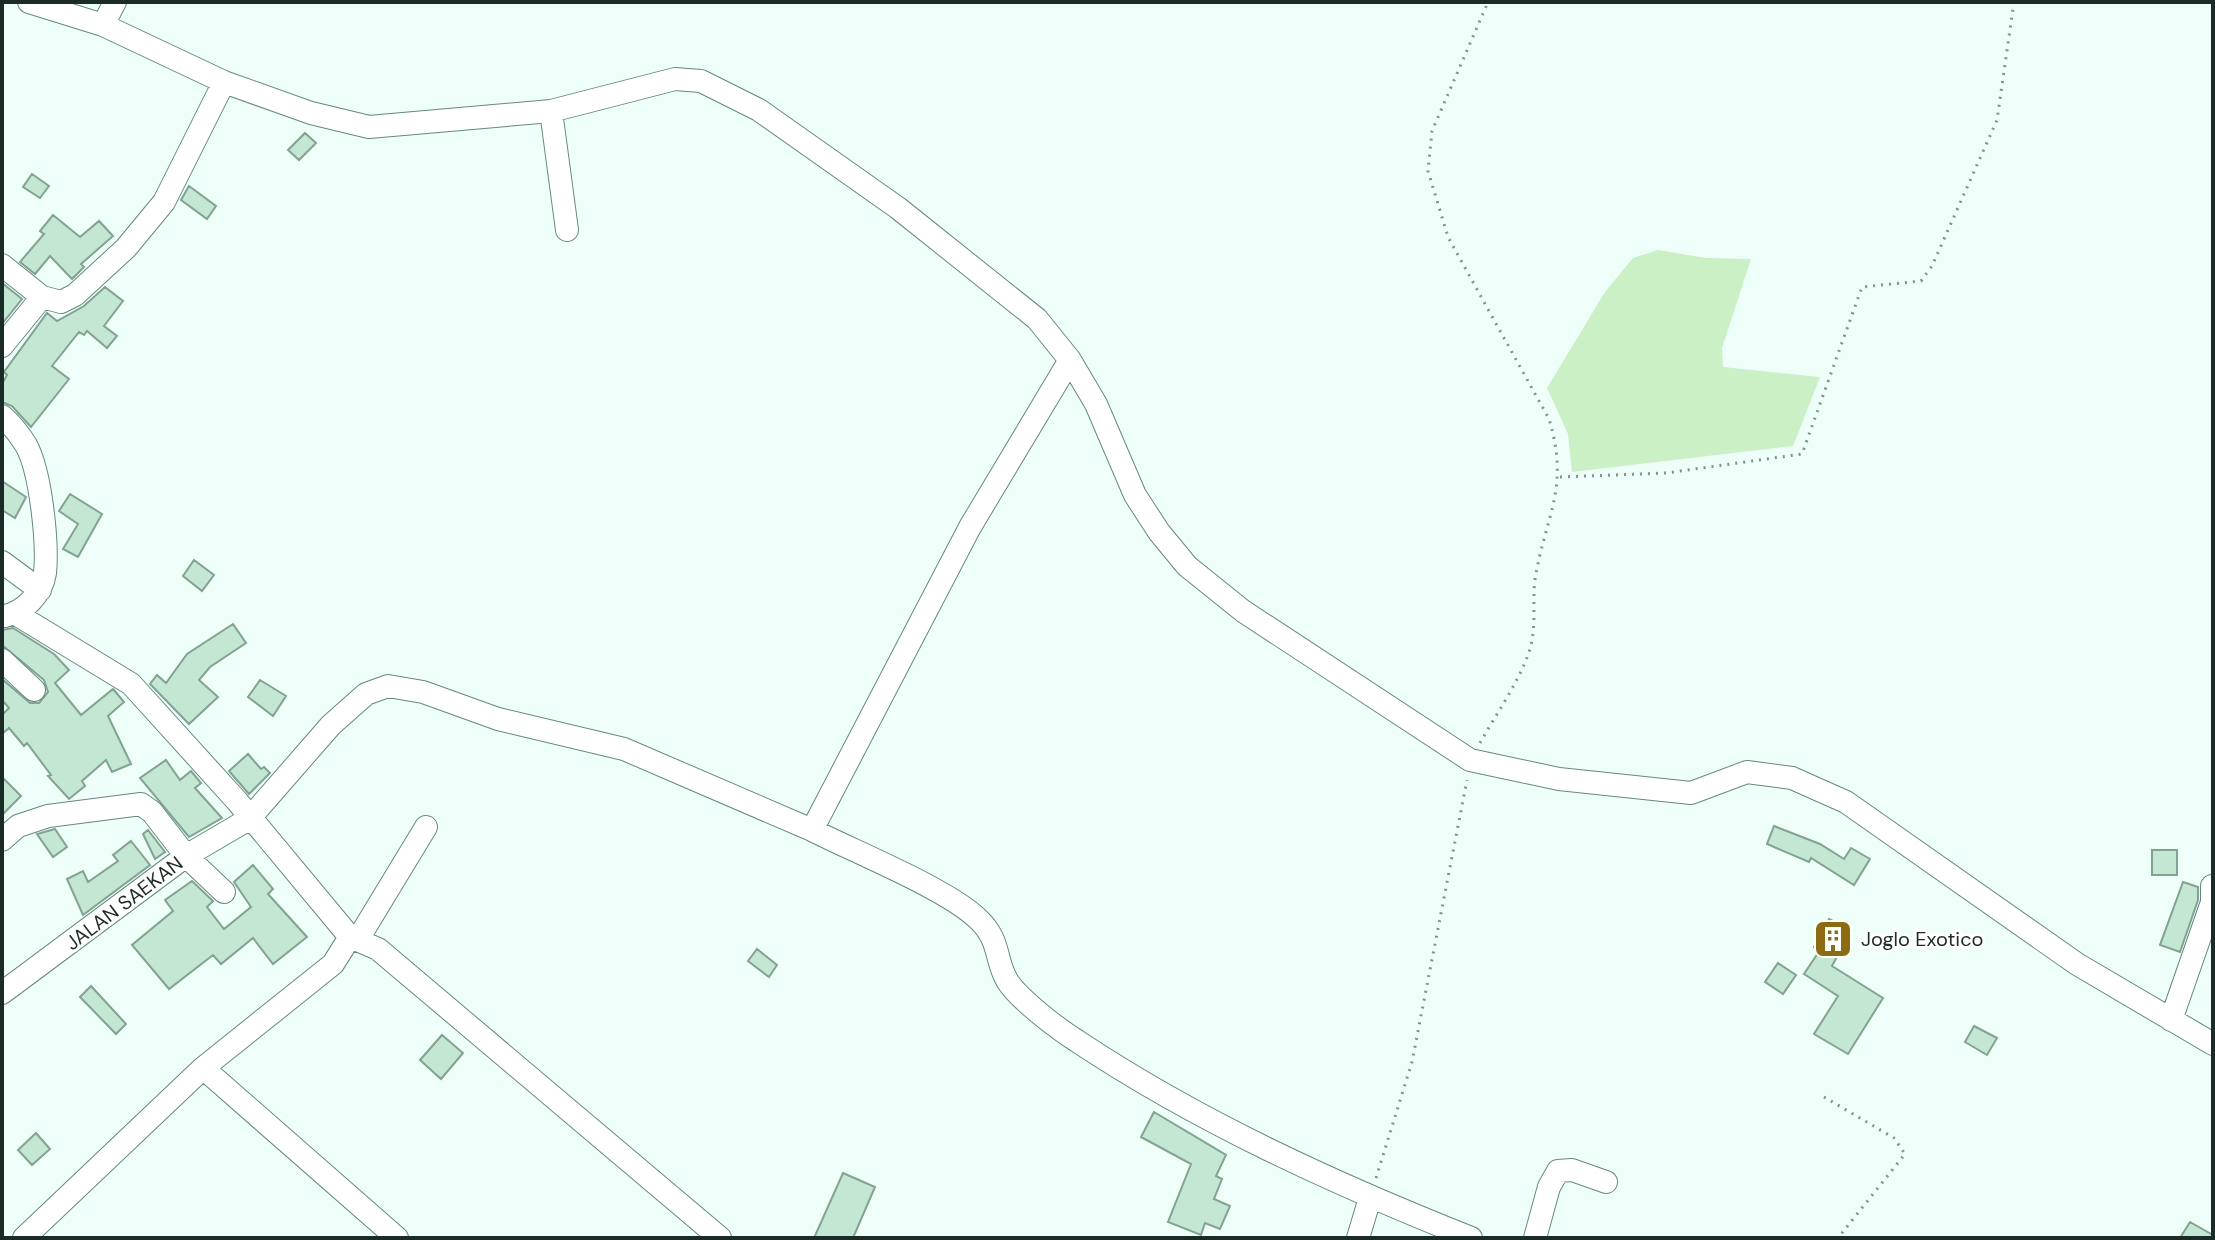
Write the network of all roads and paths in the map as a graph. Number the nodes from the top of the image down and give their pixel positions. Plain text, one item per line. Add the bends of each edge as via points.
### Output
1 (29, 2) edge
2 (115, 2) edge
3 (1488, 2) edge
4 (2014, 2) edge
5 (103, 25) junction
6 (224, 82) junction
7 (551, 111) junction
8 (567, 230) dead end
9 (2, 265) edge
10 (42, 297) junction
11 (2, 346) edge
12 (1070, 360) junction
13 (2, 416) edge
14 (1560, 477) junction
15 (2, 562) edge
16 (40, 590) junction
17 (9, 615) edge
18 (2, 660) edge
19 (34, 690) dead end
20 (1470, 760) junction
21 (249, 819) junction
22 (426, 827) dead end
23 (812, 830) junction
24 (2, 840) edge
25 (186, 856) junction
26 (2212, 886) edge
27 (224, 892) dead end
28 (354, 938) junction
29 (2, 993) edge
30 (2171, 1020) junction
31 (2213, 1044) edge
32 (203, 1068) junction
33 (1824, 1097) dead end
34 (1606, 1182) dead end
35 (1370, 1198) junction
36 (24, 1238) edge
37 (397, 1238) edge
38 (720, 1238) edge
39 (1358, 1238) edge
40 (1471, 1238) edge
41 (1535, 1238) edge
42 (1838, 1238) edge

1 - 5 street
2 - 5 street
3 - 14 path via 1432,131 1428,171 1436,206 1463,268 1549,419 1559,450
4 - 14 path via 1997,120 1932,266 1921,281 1862,287 1802,454 1666,473
5 - 6 street
6 - 7 street via 369,127
6 - 10 street via 164,202 126,248 67,301
7 - 8 street
7 - 12 street via 675,79 690,78 720,89 835,162 973,265 1037,319
9 - 10 street
10 - 11 street
12 - 20 street via 1096,404 1135,495 1187,566 1243,611
12 - 23 street via 970,527
13 - 16 street via 31,458 43,518 45,573
14 - 20 path via 1535,579 1534,634 1528,653
15 - 16 street
16 - 17 street
17 - 21 street via 131,684
18 - 19 street
20 - 30 street via 1559,779 1691,793 1747,772 1792,778 1846,802 2077,964
20 - 35 path via 1412,1062
21 - 23 street, JALAN SAEKAN via 331,725 366,694 388,686 624,749
21 - 25 street, JALAN SAEKAN
21 - 28 street
22 - 28 street
23 - 35 street, JALAN SAEKAN via 977,917 997,943 1013,989 1075,1040 1221,1126
24 - 25 street via 30,820 135,803 152,812
25 - 27 street
25 - 29 street, JALAN SAEKAN
26 - 30 street via 2212,902
28 - 32 street via 333,964
28 - 38 street via 378,949
30 - 31 street
32 - 36 street
32 - 37 street
33 - 42 path via 1894,1138 1905,1154
34 - 41 street via 1572,1170 1558,1171
35 - 39 street
35 - 40 street, JALAN SAEKAN

